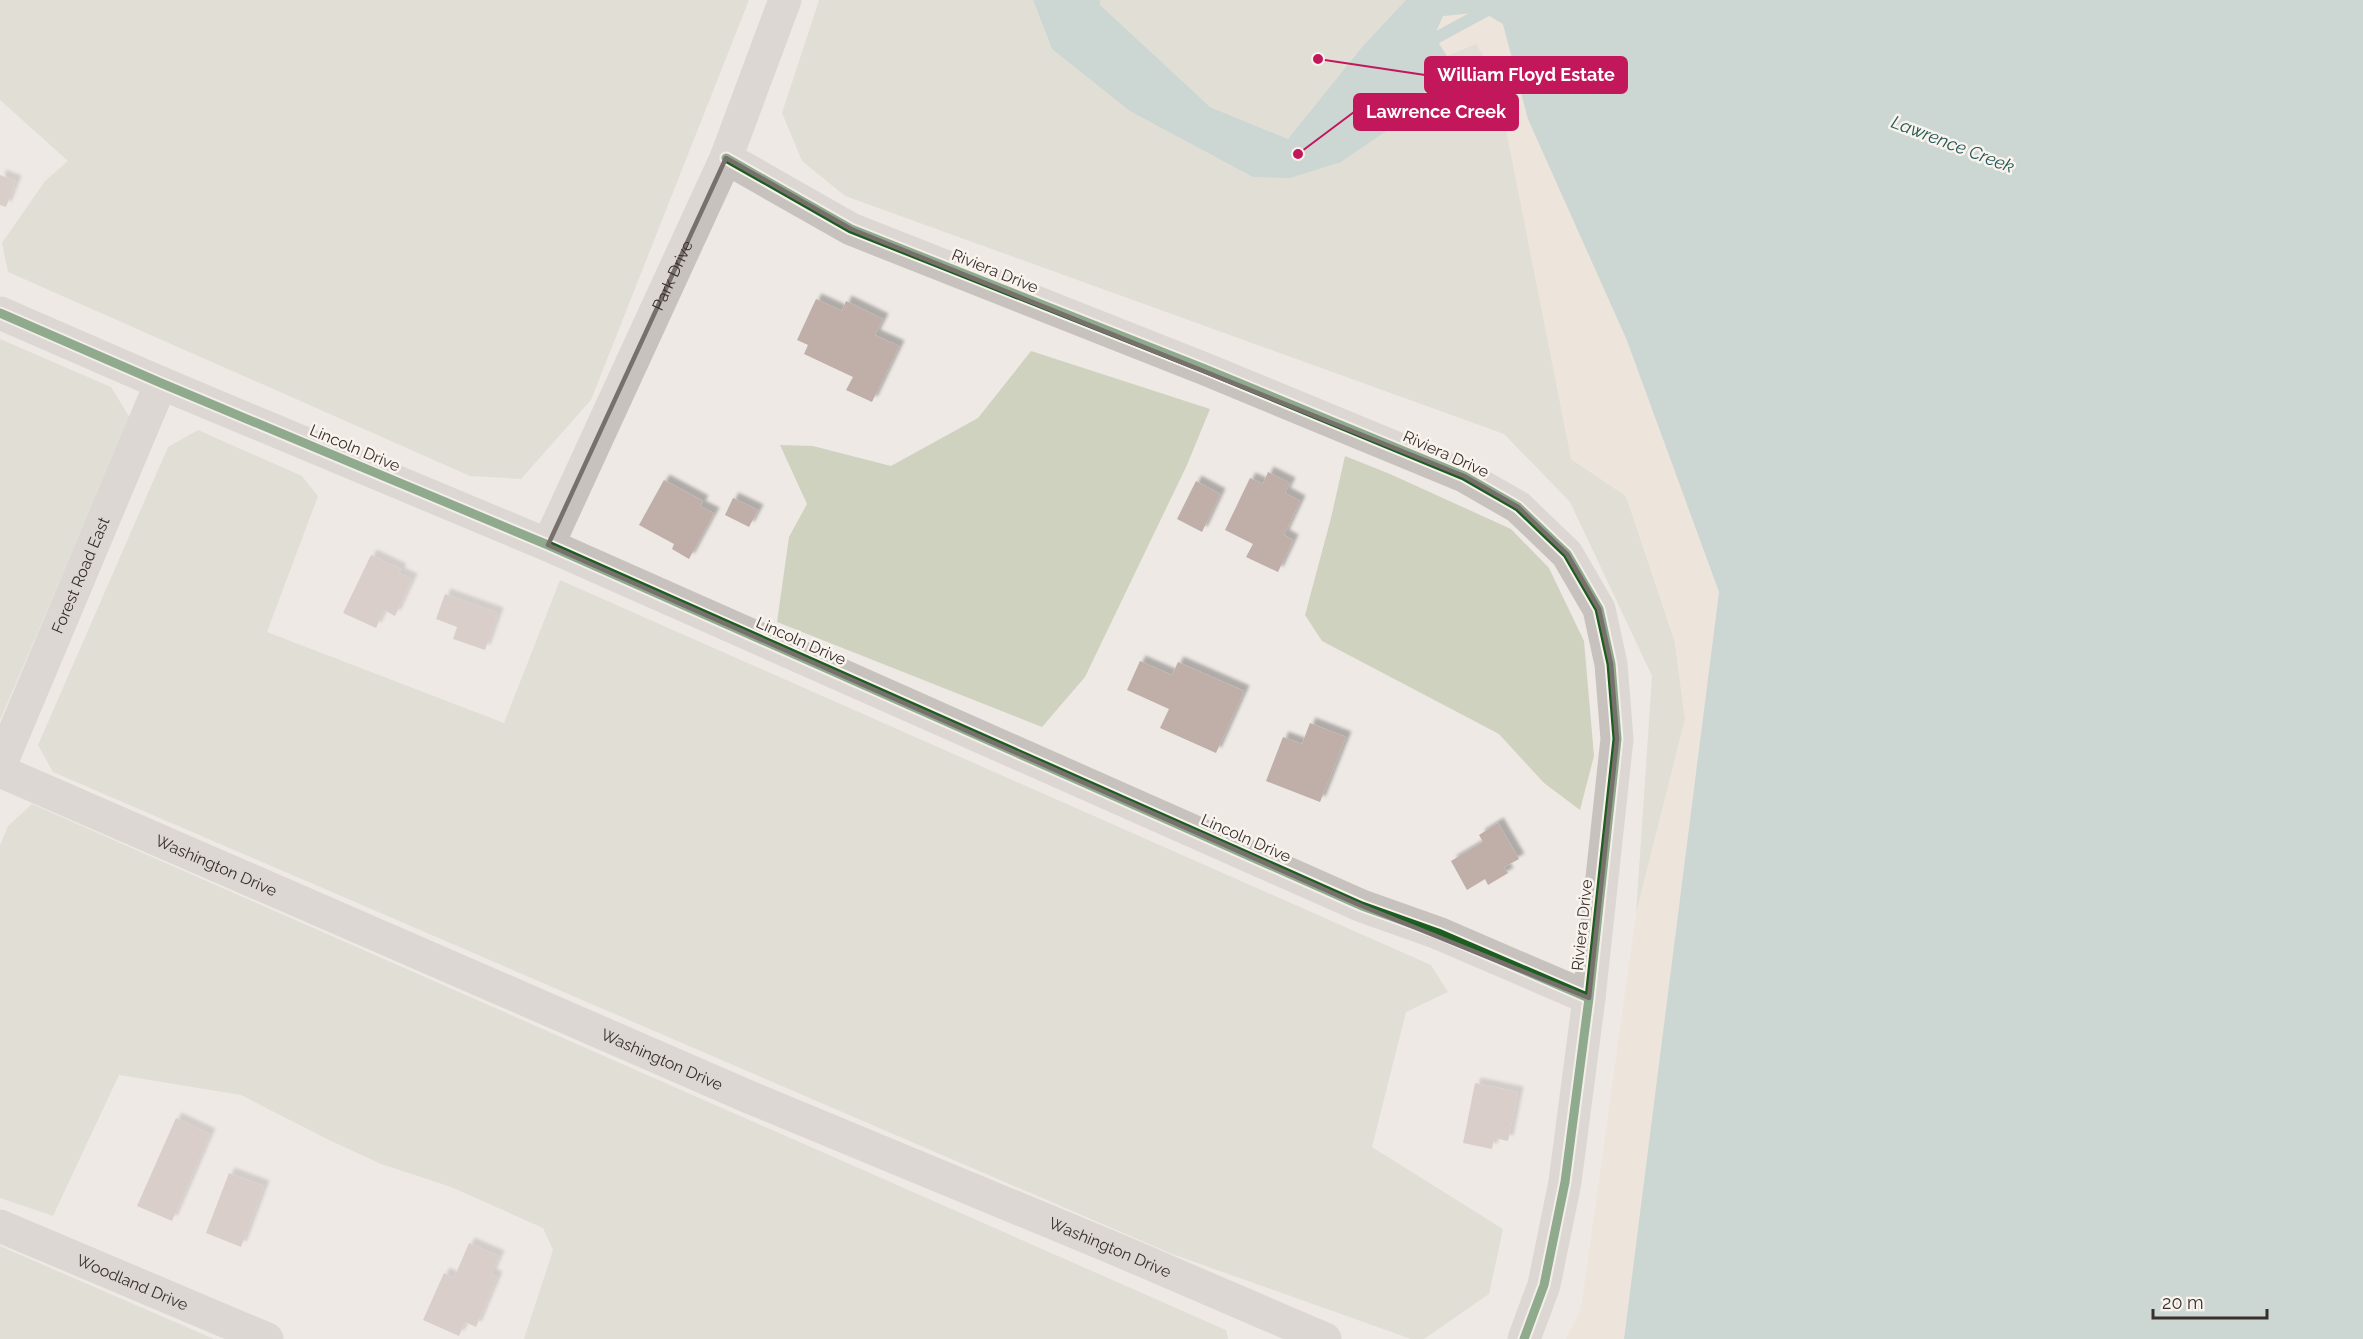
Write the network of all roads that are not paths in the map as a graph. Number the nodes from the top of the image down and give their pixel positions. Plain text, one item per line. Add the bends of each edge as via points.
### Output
1 (785, 0) edge
2 (726, 158) junction
3 (0, 313) edge
4 (161, 383) junction
5 (548, 545) junction
6 (0, 766) edge
7 (0, 771) edge
8 (1589, 998) junction
9 (0, 1226) edge
10 (267, 1339) edge
11 (1325, 1339) edge
12 (1524, 1339) edge

1 - 2 street, Park Drive
2 - 5 street, Park Drive
2 - 8 street, Riviera Drive via 851,229 1464,476 1518,507 1567,554 1599,609 1611,664 1617,739
3 - 4 street, Lincoln Drive
4 - 5 street, Lincoln Drive
4 - 6 street, Forest Road East
5 - 8 street, Lincoln Drive via 1362,906 1438,933
7 - 11 street, Washington Drive via 738,1093
8 - 12 street, Riviera Drive via 1565,1182 1544,1285
9 - 10 street, Woodland Drive

